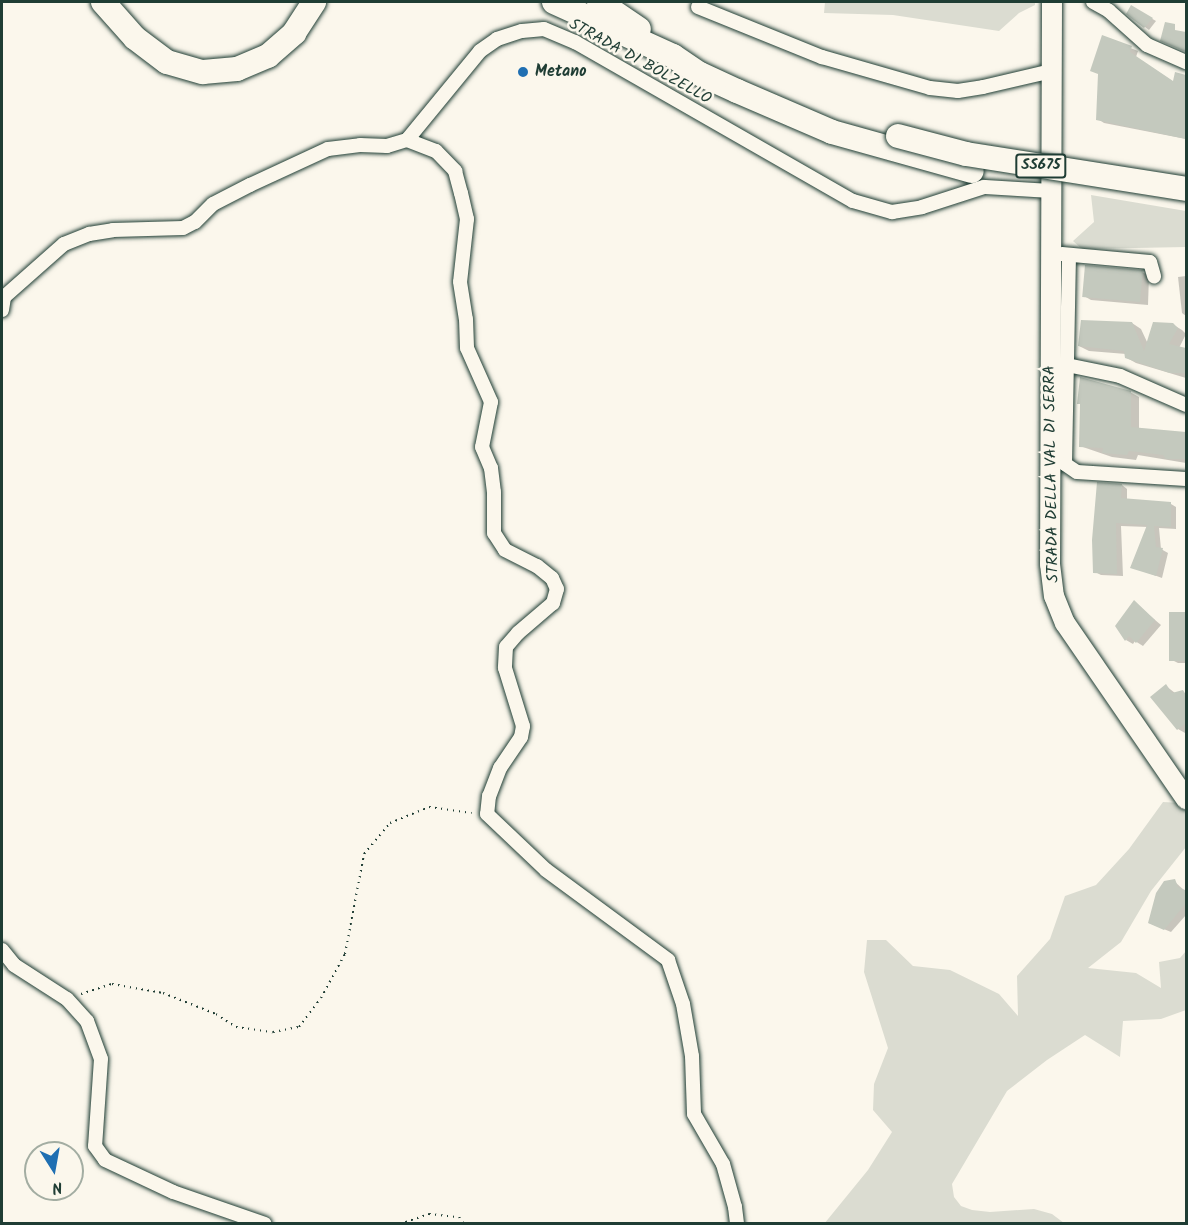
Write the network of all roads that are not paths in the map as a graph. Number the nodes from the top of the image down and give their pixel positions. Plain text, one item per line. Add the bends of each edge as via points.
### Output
1 (104, 2) edge
2 (117, 2) edge
3 (314, 2) edge
4 (554, 2) edge
5 (599, 2) edge
6 (1052, 2) edge
7 (1093, 2) edge
8 (698, 7) dead end
9 (135, 38) junction
10 (673, 57) junction
11 (1186, 62) edge
12 (1052, 71) junction
13 (407, 140) junction
14 (896, 143) junction
15 (1186, 189) edge
16 (1052, 191) junction
17 (1186, 203) edge
18 (1060, 254) junction
19 (1154, 276) dead end
20 (2, 310) edge
21 (1067, 365) junction
22 (1186, 405) edge
23 (1186, 480) edge
24 (1186, 799) edge
25 (2, 951) edge
26 (265, 1224) edge
27 (737, 1224) edge

1 - 9 highway
2 - 9 highway
3 - 9 highway via 294,33 268,56 237,69 203,72 167,62
4 - 10 highway, SS675
5 - 10 highway
6 - 12 street, STRADA DELLA VAL DI SERRA
7 - 11 street via 1147,45
8 - 12 street via 822,57 930,88 958,91
10 - 14 highway, SS675 via 704,64
12 - 16 street, STRADA DELLA VAL DI SERRA
13 - 16 street, STRADA DI BOLZELLO via 480,51 497,39 544,29 575,42 853,201 892,212 922,207 984,187
13 - 20 street via 387,146 328,149 213,204 183,228 113,230 64,244 4,297
13 - 27 street via 436,151 454,171 467,219 460,282 467,348 491,402 482,447 491,468 494,533 505,550 537,566 552,578 557,589 553,603 506,647 505,668 523,726 522,738 496,777 487,814 546,870 668,960 685,1015 692,1056 694,1114 723,1164
14 - 15 highway, SS675, bridge
14 - 17 highway, SS675 via 972,171
16 - 18 street, STRADA DELLA VAL DI SERRA
18 - 19 street via 1150,262
18 - 21 street, STRADA DELLA VAL DI SERRA
18 - 24 street, STRADA DELLA VAL DI SERRA via 1050,564 1054,596 1065,623
21 - 22 street, STRADA DELLA VAL DI SERRA via 1120,376
21 - 23 street, STRADA DELLA VAL DI SERRA via 1065,464 1077,472
25 - 26 street via 14,965 67,999 87,1021 101,1059 95,1146 105,1160 173,1192

